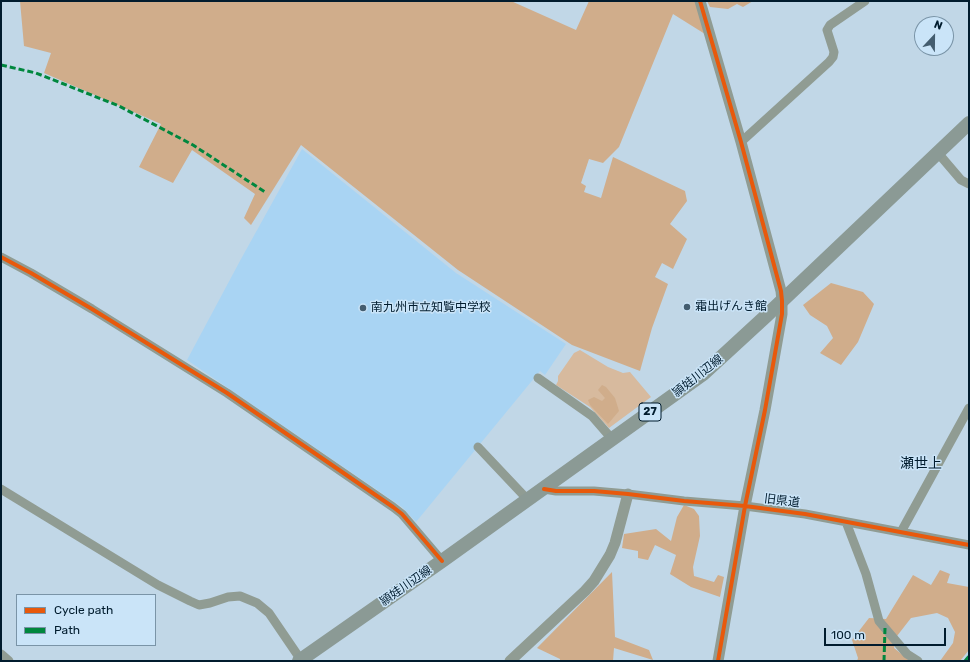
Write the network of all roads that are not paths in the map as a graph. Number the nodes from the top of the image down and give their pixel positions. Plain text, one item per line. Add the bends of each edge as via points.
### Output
1 (700, 1) edge
2 (865, 1) edge
3 (969, 123) edge
4 (741, 142) junction
5 (938, 153) junction
6 (969, 184) edge
7 (1, 257) edge
8 (782, 301) junction
9 (538, 378) dead end
10 (969, 408) edge
11 (612, 439) junction
12 (478, 447) dead end
13 (1, 489) edge
14 (544, 489) junction
15 (628, 494) junction
16 (528, 500) junction
17 (745, 506) junction
18 (846, 522) junction
19 (901, 532) junction
20 (969, 545) edge
21 (442, 562) junction
22 (1, 654) edge
23 (300, 660) edge
24 (9, 661) edge
25 (510, 661) edge
26 (718, 661) edge
27 (918, 661) edge

1 - 4 street
2 - 4 street via 830,25 827,30 834,52 829,62
3 - 5 main road, 頴娃川辺線 / 27
4 - 8 street
5 - 6 street via 961,180
5 - 8 main road, 頴娃川辺線 / 27
7 - 21 street via 92,309 227,393 393,507 402,514
8 - 11 main road, 頴娃川辺線 / 27 via 703,374
8 - 17 street via 782,314 765,410
9 - 11 street via 592,416
10 - 19 street
11 - 14 main road, 頴娃川辺線 / 27
12 - 16 street
13 - 23 street via 158,585 190,601 199,605 240,596 257,603 269,614
14 - 15 street, 旧県道
14 - 16 main road, 頴娃川辺線 / 27
15 - 17 street, 旧県道
15 - 25 street via 616,542 594,581
16 - 21 main road, 頴娃川辺線 / 27
17 - 18 street, 旧県道
17 - 26 street
18 - 19 street, 旧県道
18 - 27 street via 866,574 878,621 907,654
19 - 20 street, 旧県道
21 - 23 main road, 頴娃川辺線 / 27
22 - 24 street

